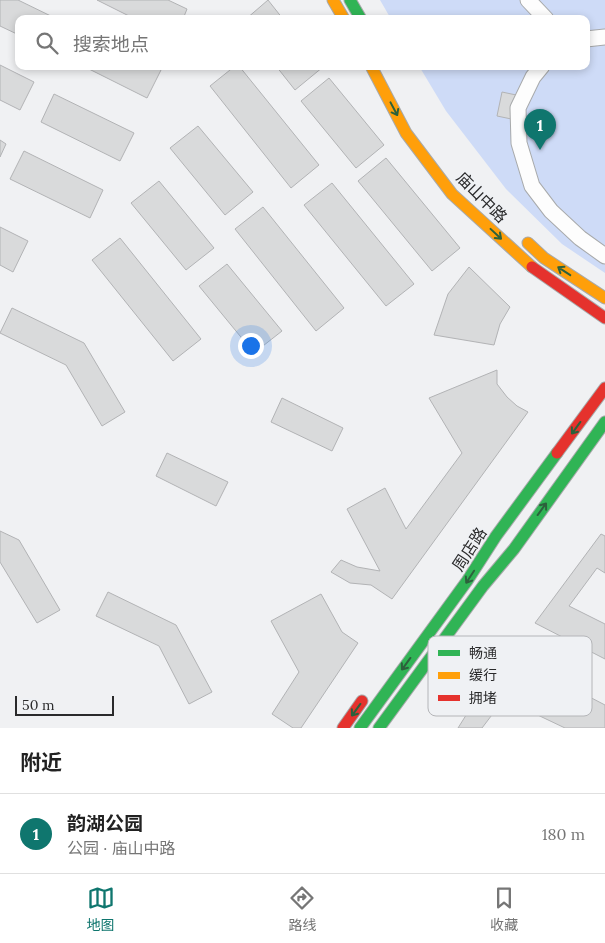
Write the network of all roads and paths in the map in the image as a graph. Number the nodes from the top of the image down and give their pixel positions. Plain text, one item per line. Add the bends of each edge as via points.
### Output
1 (333, 0) edge
2 (350, 0) edge
3 (528, 0) edge
4 (342, 15) edge
5 (359, 15) edge
6 (542, 15) edge
7 (605, 36) edge
8 (590, 38) edge
9 (373, 70) edge
10 (539, 70) edge
11 (522, 238) dead end
12 (605, 256) edge
13 (605, 298) edge
14 (605, 318) edge
15 (605, 388) edge
16 (605, 422) edge
17 (496, 536) junction
18 (514, 549) junction
19 (456, 574) dead end
20 (491, 594) dead end
21 (446, 636) edge
22 (428, 661) edge
23 (371, 688) dead end
24 (343, 728) edge
25 (360, 728) edge
26 (379, 728) edge

1 - 4 street
2 - 5 street
3 - 6 street
7 - 8 street
9 -> 14 street, 庙山中路 via 406,133 452,194 535,270
10 - 12 street via 518,108 519,143 532,186 551,211
13 -> 11 street via 544,258
15 -> 17 street, 周店路
18 -> 16 street, 周店路
17 - 19 street
17 -> 25 street, 周店路 via 467,582
18 - 20 street
18 - 21 street, 周店路
22 - 26 street, 周店路
23 -> 24 street

